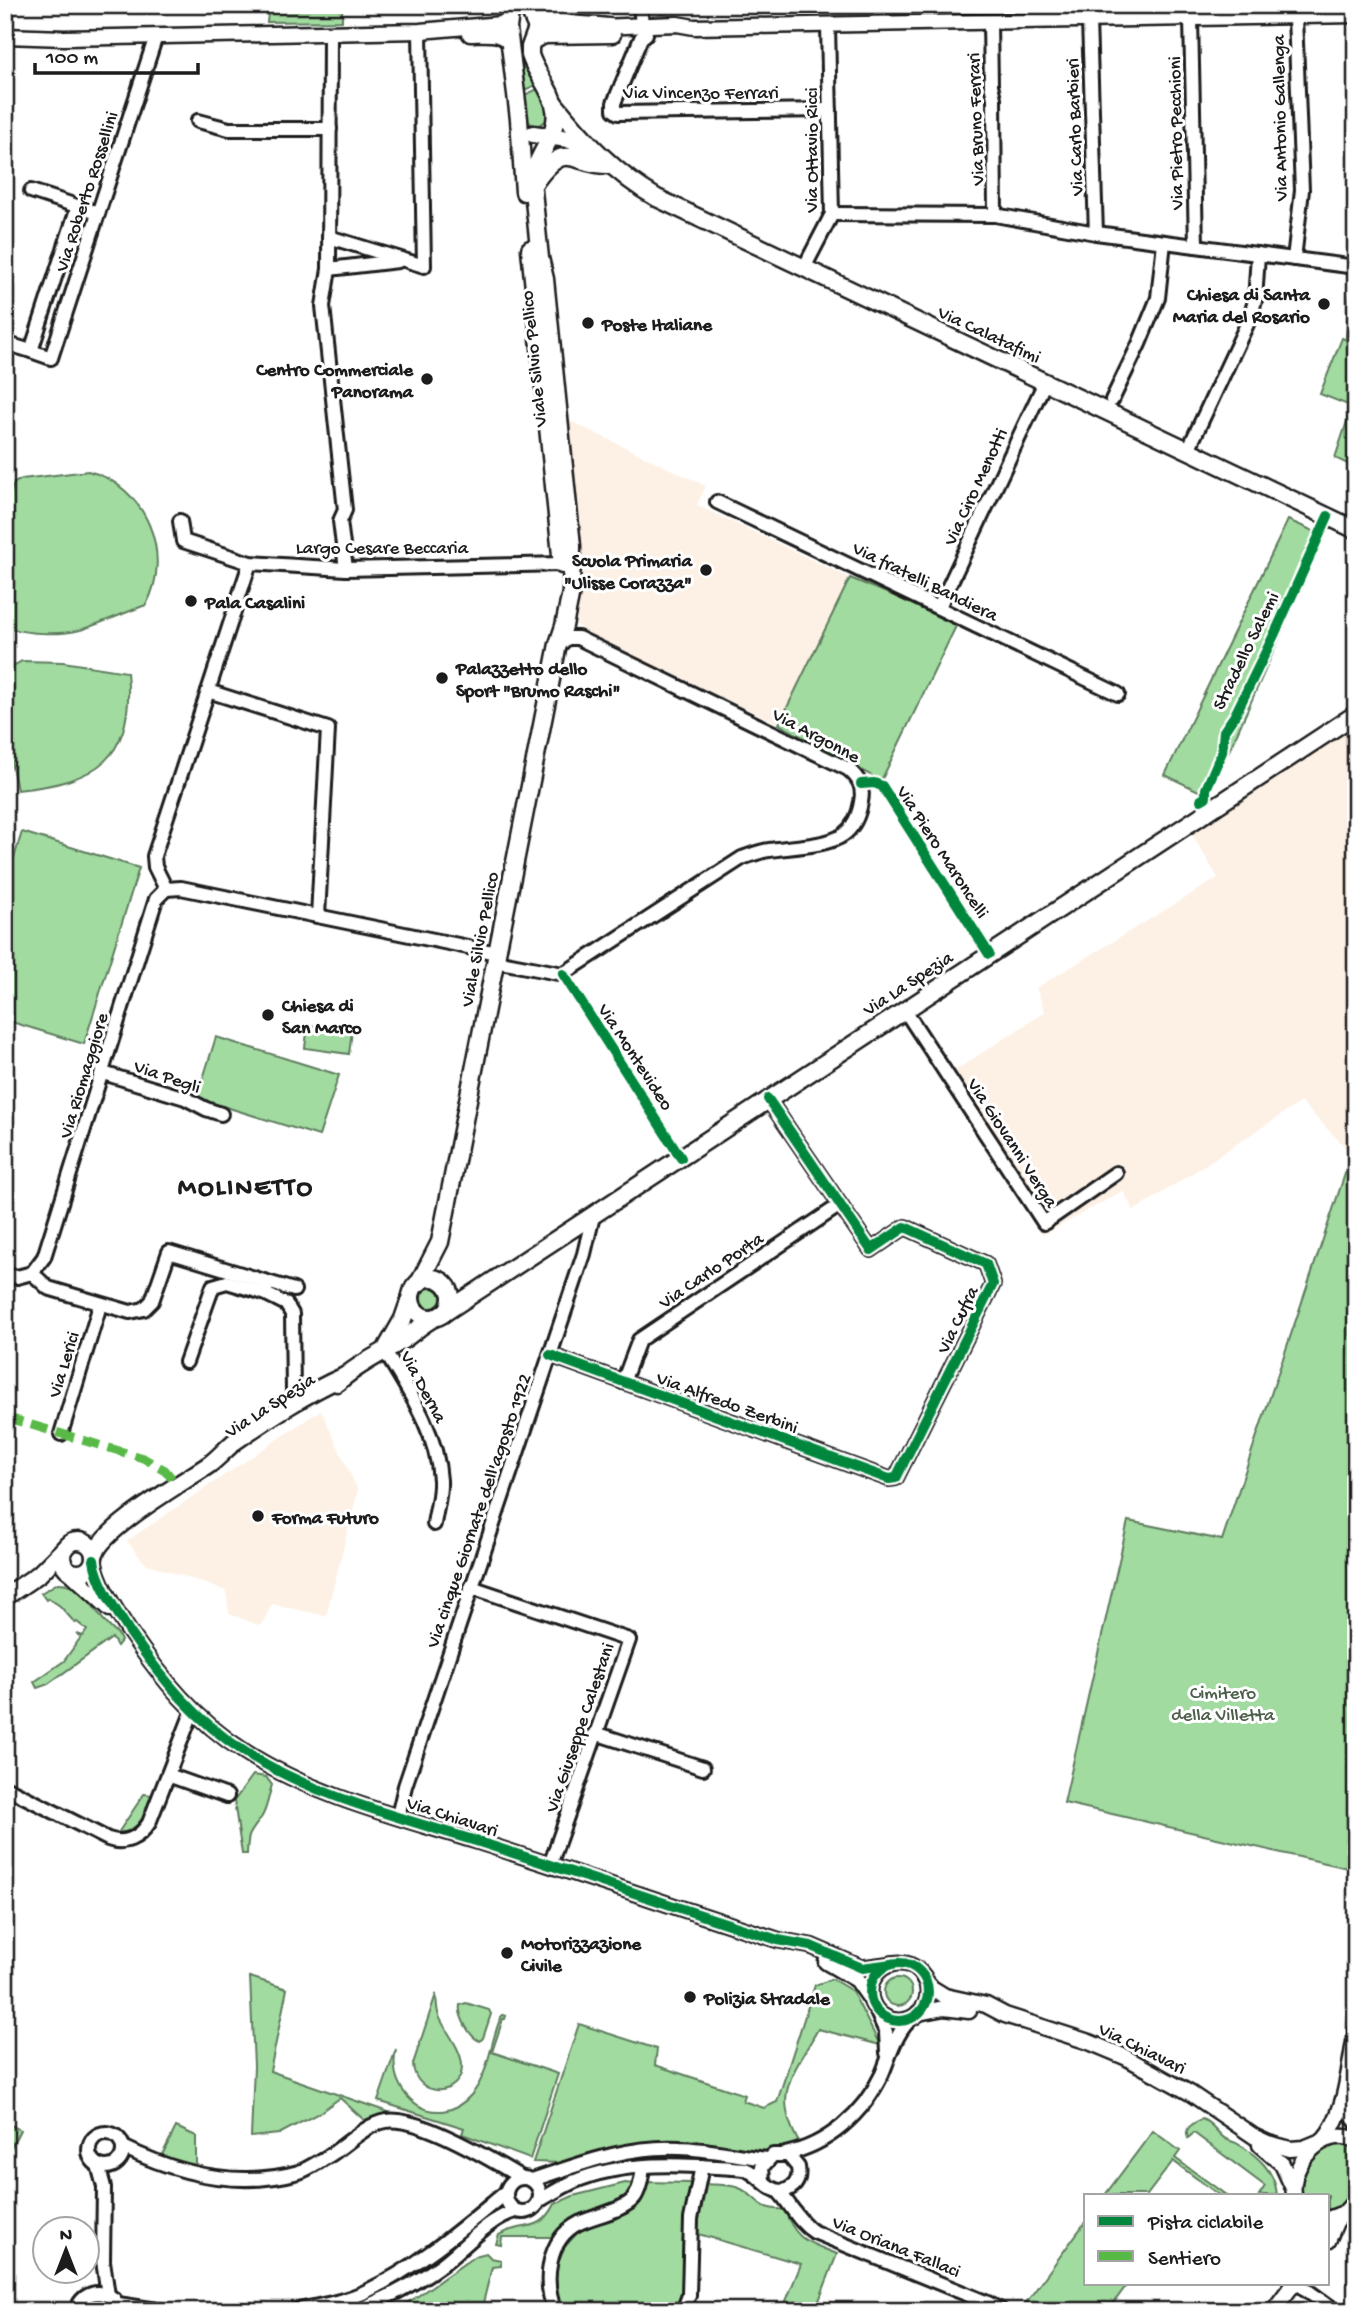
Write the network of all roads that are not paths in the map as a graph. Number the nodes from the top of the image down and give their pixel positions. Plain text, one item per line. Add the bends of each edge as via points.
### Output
1 (640, 5) edge
2 (533, 10) edge
3 (510, 12) edge
4 (1356, 15) edge
5 (1295, 17) junction
6 (1191, 19) junction
7 (1088, 21) junction
8 (990, 22) junction
9 (828, 25) junction
10 (609, 27) joint
11 (644, 29) junction
12 (420, 31) junction
13 (330, 33) junction
14 (5, 36) edge
15 (156, 36) junction
16 (531, 42) junction
17 (511, 48) junction
18 (552, 99) junction
19 (830, 110) junction
20 (519, 118) junction
21 (198, 121) dead end
22 (330, 129) junction
23 (552, 129) junction
24 (592, 149) junction
25 (611, 165) junction
26 (31, 191) dead end
27 (533, 191) junction
28 (78, 206) junction
29 (98, 213) junction
30 (832, 214) junction
31 (995, 215) junction
32 (1096, 233) junction
33 (329, 237) junction
34 (1164, 242) junction
35 (1196, 246) junction
36 (1258, 254) junction
37 (1294, 259) junction
38 (403, 261) junction
39 (1356, 267) edge
40 (804, 268) junction
41 (329, 269) junction
42 (5, 343) edge
43 (31, 351) junction
44 (1045, 382) junction
45 (1112, 400) dead end
46 (1188, 450) junction
47 (716, 502) dead end
48 (180, 521) dead end
49 (1356, 530) edge
50 (250, 563) junction
51 (562, 564) junction
52 (345, 569) junction
53 (939, 607) junction
54 (566, 619) junction
55 (578, 638) junction
56 (557, 648) junction
57 (208, 691) junction
58 (1118, 694) dead end
59 (1356, 714) edge
60 (166, 890) junction
61 (318, 916) junction
62 (496, 957) junction
63 (904, 1009) junction
64 (103, 1073) junction
65 (768, 1099) junction
66 (221, 1114) dead end
67 (1116, 1173) dead end
68 (840, 1205) junction
69 (593, 1216) junction
70 (440, 1242) junction
71 (32, 1273) junction
72 (5, 1275) edge
73 (229, 1276) junction
74 (446, 1285) junction
75 (481, 1286) junction
76 (267, 1288) junction
77 (415, 1289) junction
78 (294, 1290) dead end
79 (100, 1305) junction
80 (439, 1316) junction
81 (385, 1349) junction
82 (550, 1355) junction
83 (186, 1362) dead end
84 (623, 1382) junction
85 (293, 1391) dead end
86 (61, 1434) dead end
87 (894, 1479) joint
88 (132, 1516) junction
89 (434, 1524) dead end
90 (80, 1541) junction
91 (64, 1549) junction
92 (94, 1558) junction
93 (70, 1572) junction
94 (39, 1574) junction
95 (471, 1587) junction
96 (5, 1597) edge
97 (119, 1616) junction
98 (192, 1710) junction
99 (595, 1733) junction
100 (703, 1768) dead end
101 (168, 1775) junction
102 (5, 1787) edge
103 (227, 1796) dead end
104 (398, 1816) junction
105 (550, 1865) junction
106 (778, 1940) junction
107 (892, 1964) junction
108 (924, 1979) junction
109 (873, 2005) junction
110 (916, 2015) junction
111 (1005, 2015) junction
112 (1356, 2032) edge
113 (887, 2060) junction
114 (1347, 2082) junction
115 (1348, 2102) junction
116 (1356, 2122) edge
117 (1253, 2136) junction
118 (1356, 2139) edge
119 (1322, 2141) junction
120 (817, 2144) junction
121 (123, 2147) junction
122 (785, 2154) junction
123 (767, 2159) junction
124 (98, 2165) junction
125 (111, 2166) junction
126 (643, 2166) junction
127 (702, 2166) junction
128 (798, 2166) junction
129 (527, 2179) junction
130 (763, 2180) junction
131 (104, 2185) junction
132 (1294, 2192) edge
133 (505, 2193) junction
134 (785, 2194) junction
135 (540, 2200) junction
136 (1351, 2207) edge
137 (516, 2211) junction
138 (1330, 2218) edge
139 (1356, 2225) edge
140 (1330, 2236) edge
141 (103, 2261) junction
142 (1295, 2284) edge
143 (1297, 2284) edge
144 (92, 2293) junction
145 (108, 2295) junction
146 (119, 2308) edge
147 (76, 2311) edge
148 (164, 2311) edge
149 (293, 2311) edge
150 (355, 2311) edge
151 (555, 2311) edge
152 (683, 2311) edge
153 (1002, 2311) edge
154 (1273, 2311) edge
155 (1336, 2311) edge

1 - 11 street
2 - 3 main road
2 - 10 main road via 560,23
2 - 16 main road, Via Calatafimi via 537,30
3 - 12 street via 500,24
3 - 17 main road, Viale Silvio Pellico
4 - 5 street
5 - 6 street
5 - 37 street, Via Antonio Gallenga via 1302,190
6 - 7 street
6 - 35 street, Via Pietro Pecchioni
7 - 8 street
7 - 32 street, Via Carlo Barbieri
8 - 9 street
8 - 31 street, Via Bruno Ferrari
9 - 11 street via 677,24
9 - 19 street, Via Ottavio Ricci
10 - 11 street
11 - 16 street via 545,36
11 - 19 street, Via Vincenzo Ferrari via 614,103 618,113
12 - 13 street
12 - 17 street via 499,35 508,39
12 - 38 street via 424,266
13 - 15 street
13 - 22 street
14 - 15 street
15 - 29 street, Via Roberto Rossellini
16 - 18 main road, Via Calatafimi via 531,58
17 - 20 main road, Viale Silvio Pellico
18 - 23 main road, Via Calatafimi via 556,111
18 - 24 main road, Via Calatafimi
19 - 30 street, Via Ottavio Ricci
20 - 23 main road, Via Calatafimi via 524,130 533,134
20 - 51 main road, Viale Silvio Pellico
21 - 22 street via 229,129
22 - 33 street
23 - 24 main road, Via Calatafimi
23 - 27 main road, Viale Silvio Pellico via 533,173
24 - 25 main road, Via Calatafimi
25 - 27 main road, Via Calatafimi via 597,166 573,156 561,158 535,181
25 - 40 main road, Via Calatafimi via 670,205
26 - 28 street
27 - 54 main road, Viale Silvio Pellico via 572,540
28 - 29 street
28 - 43 street
29 - 43 street, Via Roberto Rossellini via 51,358
30 - 31 street
30 - 40 street, Via Ottavio Ricci
31 - 32 street
32 - 34 street
33 - 38 street
33 - 41 street
34 - 35 street
34 - 45 street via 1152,316
35 - 36 street
36 - 37 street
36 - 46 street via 1249,320
37 - 39 street
38 - 41 street
40 - 44 main road, Via Calatafimi
41 - 52 street via 323,306 345,510 340,521
42 - 43 street
44 - 46 main road, Via Calatafimi
44 - 53 street, Via Ciro Menotti
46 - 49 main road, Via Calatafimi
47 - 53 street, Via fratelli Bandiera
48 - 50 street, Largo Cesare Beccaria via 183,541
50 - 52 street, Largo Cesare Beccaria
50 - 57 street
51 - 52 street, Largo Cesare Beccaria
51 - 56 main road, Viale Silvio Pellico
53 - 58 street, Via fratelli Bandiera
54 - 55 street via 568,630
54 - 56 main road, Viale Silvio Pellico
55 - 56 street via 565,639
55 - 62 street, Via Argonne via 848,769 861,784 860,808 843,835 742,858 563,974
56 - 62 main road, Viale Silvio Pellico
57 - 60 street via 153,856
57 - 61 street via 328,729
59 - 63 main road, Via La Spezia
60 - 61 street, Via Argonne via 181,888
60 - 64 street, Via Riomaggiore via 156,898
61 - 62 street, Via Argonne
62 - 70 main road, Viale Silvio Pellico
63 - 65 main road, Via La Spezia
63 - 67 street, Via Giovanni Verga via 1045,1223
64 - 66 street, Via Pegli
64 - 71 street, Via Riomaggiore via 44,1257
65 - 68 street, Via Cufra
65 - 69 main road, Via La Spezia
68 - 84 street, Via Carlo Porta via 639,1340
68 - 87 street, Via Cufra via 871,1250 905,1227 986,1264 993,1284
69 - 75 main road, Via La Spezia
69 - 82 street, Via cinque Giornate dell'agosto 1922
70 - 74 main road, Viale Silvio Pellico
70 - 77 main road, Viale Silvio Pellico
71 - 72 street
71 - 79 street via 48,1288
73 - 76 street
73 - 79 street via 169,1252 149,1306 130,1312
73 - 83 street via 211,1289
74 - 75 main road via 460,1290
74 - 77 main road via 429,1278
74 - 80 main road via 450,1302
75 - 80 main road, Via La Spezia
76 - 78 street
76 - 85 street via 292,1314
77 - 80 main road via 416,1311 426,1317
77 - 81 main road, Via La Spezia via 393,1341
79 - 86 street, Via Lerici
80 - 81 main road, Via La Spezia
81 - 88 main road, Via La Spezia via 232,1444
81 - 89 street, Via Derna via 423,1416 434,1449 441,1481
82 - 84 street, Via Alfredo Zerbini
82 - 95 street, Via cinque Giornate dell'agosto 1922
84 - 87 street, Via Alfredo Zerbini
88 - 90 main road, Via La Spezia
88 - 92 main road, Via La Spezia via 103,1541
90 - 91 main road, Via La Spezia
90 - 92 main road via 90,1546
91 - 93 main road via 63,1564
91 - 94 main road, Via La Spezia
92 - 93 main road, Via La Spezia via 85,1572
92 - 97 street, Via Chiavari
93 - 94 main road, Via La Spezia
93 - 97 street, Via Chiavari
94 - 96 main road, Via La Spezia
95 - 99 street, Via Giuseppe Calestani via 629,1640
95 - 104 street, Via cinque Giornate dell'agosto 1922
97 - 98 street, Via Chiavari
98 - 101 street
98 - 104 street, Via Chiavari via 235,1746 281,1773
99 - 100 street
99 - 105 street, Via Giuseppe Calestani
101 - 102 street via 147,1827 122,1841 107,1839
101 - 103 street
104 - 105 street, Via Chiavari
105 - 106 street, Via Chiavari
106 - 107 street, Via Chiavari via 811,1946 862,1968
106 - 109 street, Via Chiavari via 852,1977
107 - 108 street via 911,1966
107 - 109 street via 873,1979
108 - 110 street via 927,1997
108 - 111 street, Via Chiavari via 945,1996
109 - 110 street via 883,2017 895,2021
109 - 113 street via 887,2036
110 - 111 street, Via Chiavari via 949,2008
110 - 113 street via 901,2030
111 - 117 street, Via Chiavari via 1136,2063 1191,2092
112 - 114 street
113 - 120 street via 860,2108
114 - 115 street
114 - 119 street via 1337,2119
115 - 116 street
115 - 118 street via 1348,2120
117 - 119 street, Via Chiavari via 1290,2149
117 - 132 street, Via Chiavari via 1284,2167
118 - 119 street, Via Chiavari via 1337,2136
119 - 132 street via 1298,2169
120 - 122 street
120 - 128 street
121 - 124 street via 109,2133 94,2137 89,2152
121 - 125 street via 120,2161
121 - 129 street via 178,2170 226,2180 253,2180 300,2172 386,2120 408,2122 467,2146
122 - 123 street
122 - 128 street
123 - 129 street via 648,2148
123 - 130 street
124 - 125 street
124 - 131 street
125 - 131 street
126 - 127 street
126 - 135 street via 573,2182
126 - 151 street via 636,2197 576,2225 563,2236 547,2276
127 - 130 street via 745,2169
127 - 152 street via 691,2219 689,2295
128 - 134 street via 797,2180
129 - 133 street via 509,2184
129 - 135 street via 539,2188
130 - 134 street via 769,2188
131 - 141 street
133 - 137 street
133 - 149 street via 453,2238 366,2292
134 - 153 street, Via Oriana Fallaci via 802,2222 818,2234
135 - 137 street via 533,2210
136 - 138 street
136 - 139 street via 1349,2216
136 - 140 street
137 - 150 street via 492,2224 440,2266
141 - 144 street
141 - 145 street
142 - 154 street
143 - 155 street
144 - 145 street
144 - 147 street via 80,2301
145 - 146 street
146 - 148 street

